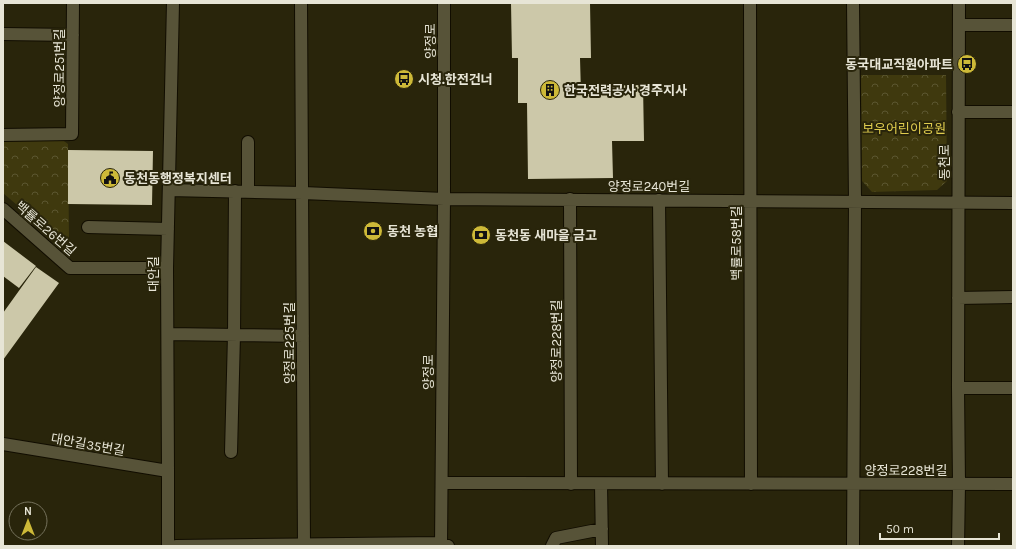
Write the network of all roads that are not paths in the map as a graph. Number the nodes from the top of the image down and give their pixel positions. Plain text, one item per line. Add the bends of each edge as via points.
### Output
1 (73, 3) edge
2 (173, 3) edge
3 (301, 3) edge
4 (444, 3) edge
5 (750, 3) edge
6 (853, 3) edge
7 (959, 3) edge
8 (959, 25) junction
9 (1013, 25) edge
10 (3, 34) edge
11 (72, 35) junction
12 (958, 112) junction
13 (1013, 112) edge
14 (3, 135) edge
15 (248, 142) dead end
16 (169, 190) junction
17 (234, 191) junction
18 (248, 192) junction
19 (303, 193) junction
20 (444, 199) junction
21 (570, 199) junction
22 (659, 200) junction
23 (750, 201) junction
24 (855, 201) junction
25 (958, 202) junction
26 (1013, 202) edge
27 (3, 209) edge
28 (88, 227) dead end
29 (168, 229) junction
30 (167, 268) junction
31 (1013, 297) edge
32 (958, 298) junction
33 (168, 334) junction
34 (234, 335) junction
35 (303, 336) junction
36 (958, 388) junction
37 (1013, 388) edge
38 (3, 444) edge
39 (231, 452) dead end
40 (168, 471) junction
41 (442, 483) junction
42 (571, 484) junction
43 (601, 484) junction
44 (662, 484) junction
45 (752, 484) junction
46 (854, 484) junction
47 (959, 484) junction
48 (1013, 484) edge
49 (602, 529) junction
50 (304, 545) junction
51 (444, 545) edge
52 (168, 546) edge
53 (176, 546) edge
54 (552, 546) edge
55 (602, 546) edge
56 (853, 546) edge
57 (958, 546) edge

1 - 11 street, 양정로251번길
2 - 16 street, 대안길
3 - 19 street, 양정로225번길
4 - 20 street, 양정로
5 - 23 street, 백률로58번길
6 - 24 street
7 - 8 street, 동천로
8 - 9 street
8 - 12 street, 동천로
10 - 11 street
11 - 14 street, 양정로251번길 via 72,134
12 - 13 street
12 - 25 street, 동천로
15 - 18 street
16 - 17 street
16 - 29 street, 대안길
17 - 18 street
17 - 34 street
18 - 19 street
19 - 20 street
19 - 35 street, 양정로225번길
20 - 21 street, 양정로240번길
20 - 41 street, 양정로
21 - 22 street, 양정로240번길
21 - 42 street, 양정로228번길
22 - 23 street, 양정로240번길
22 - 44 street
23 - 24 street, 양정로240번길
23 - 45 street, 백률로58번길
24 - 25 street, 양정로240번길
24 - 46 street, 양정로228번길
25 - 26 street, 양정로240번길
25 - 32 street, 동천로
27 - 30 street, 백률로26번길 via 70,268
28 - 29 street
29 - 30 street, 대안길
30 - 33 street, 대안길
31 - 32 street
32 - 36 street, 동천로
33 - 34 street
33 - 40 street, 대안길
34 - 35 street
34 - 39 street
35 - 50 street, 양정로225번길
36 - 37 street
36 - 47 street, 동천로
38 - 40 street, 대안길35번길
40 - 52 street, 대안길
41 - 42 street, 양정로228번길
41 - 51 street, 양정로
42 - 43 street, 양정로228번길
43 - 44 street, 양정로228번길
43 - 49 street
44 - 45 street, 양정로228번길
45 - 46 street, 양정로228번길
46 - 47 street, 양정로228번길
46 - 56 street
47 - 48 street, 양정로228번길
47 - 57 street, 동천로
49 - 54 street via 556,538
49 - 55 street
50 - 51 street
50 - 53 street

